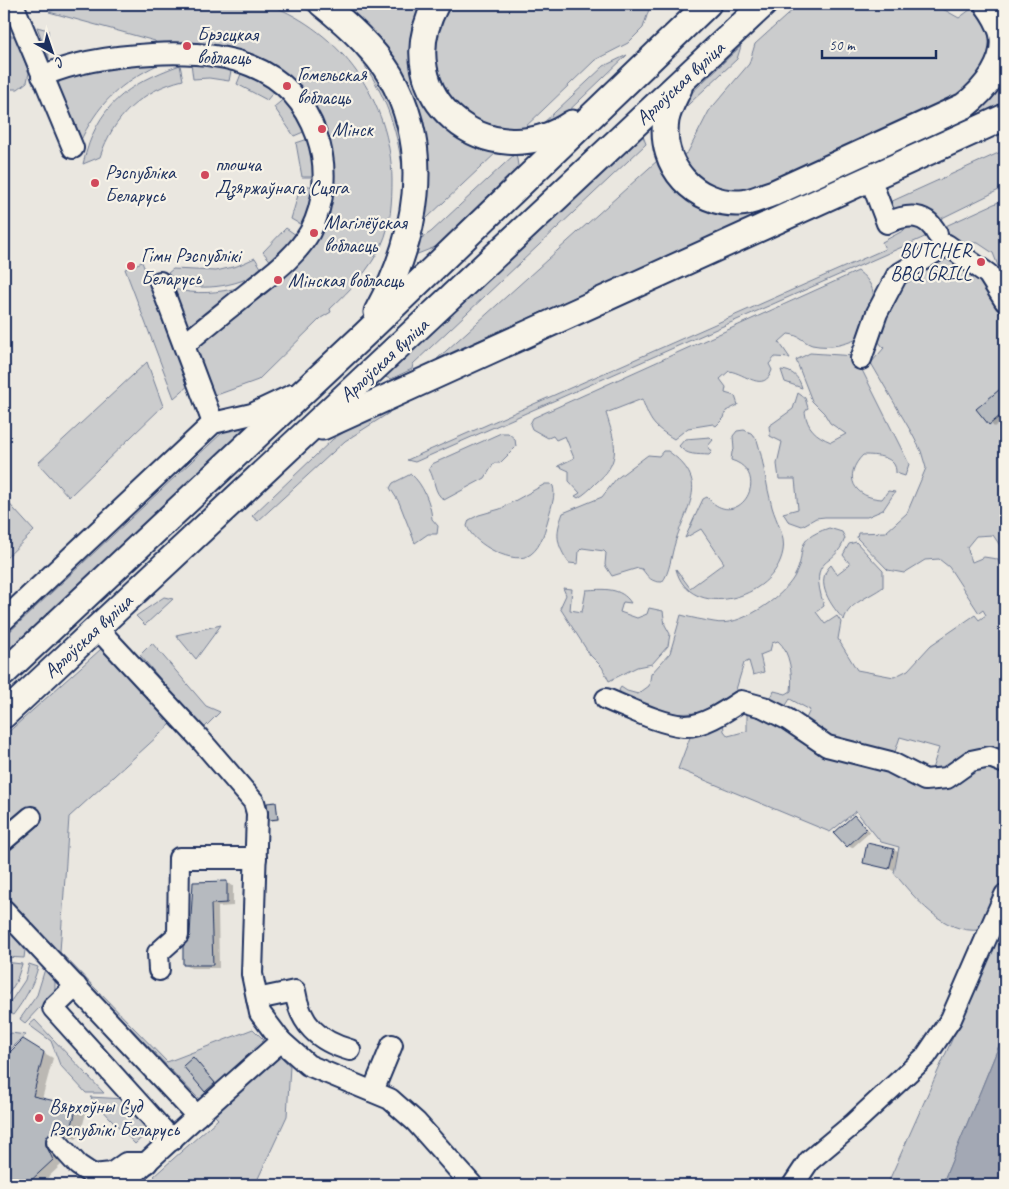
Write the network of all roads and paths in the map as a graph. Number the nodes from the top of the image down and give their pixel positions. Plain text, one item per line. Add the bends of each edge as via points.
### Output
1 (12, 4) edge
2 (322, 4) edge
3 (436, 4) edge
4 (708, 4) edge
5 (764, 4) edge
6 (987, 4) edge
7 (42, 76) junction
8 (683, 80) junction
9 (604, 102) junction
10 (1005, 117) edge
11 (72, 148) dead end
12 (870, 178) junction
13 (937, 234) dead end
14 (160, 282) dead end
15 (1005, 301) edge
16 (365, 334) junction
17 (184, 345) junction
18 (861, 359) dead end
19 (309, 386) junction
20 (213, 423) junction
21 (304, 436) junction
22 (76, 605) junction
23 (4, 620) edge
24 (97, 628) junction
25 (4, 672) edge
26 (606, 699) dead end
27 (4, 715) edge
28 (1005, 763) edge
29 (31, 817) dead end
30 (4, 840) edge
31 (256, 858) junction
32 (1005, 895) edge
33 (4, 910) edge
34 (159, 970) dead end
35 (76, 986) junction
36 (257, 999) junction
37 (281, 1041) junction
38 (392, 1045) dead end
39 (350, 1050) dead end
40 (373, 1091) junction
41 (196, 1116) junction
42 (172, 1140) junction
43 (57, 1142) dead end
44 (146, 1163) junction
45 (122, 1185) edge
46 (472, 1185) edge
47 (793, 1185) edge

1 - 7 lane
2 - 16 main road via 347,24 390,74 411,127 416,161 416,192 410,230 394,281
3 - 9 main road via 429,16 423,48 429,83 444,110 475,133 495,141 541,138 565,128
4 - 9 main road, Арлоўская вуліца
5 - 8 main road, Арлоўская вуліца
6 - 8 main road via 1002,33 1002,48 991,80 981,93 964,106 774,193 742,203 724,203 708,198 683,180 672,165 666,152 666,122
7 - 11 lane
7 - 17 lane via 103,58 166,53 216,56 245,63 274,78 296,98 310,120 319,142 324,177 320,204 308,235 282,266
8 - 21 main road, Арлоўская вуліца
9 - 16 main road, Арлоўская вуліца
10 - 12 main road
12 - 13 lane via 887,223 913,216 925,218
12 - 21 main road
14 - 17 lane
15 - 18 lane via 988,274 947,245 897,274 877,313
16 - 19 main road, Арлоўская вуліца
17 - 20 lane
19 - 20 lane via 252,414
19 - 22 main road, Арлоўская вуліца
20 - 23 lane
21 - 24 main road, Арлоўская вуліца
22 - 24 main road
22 - 25 main road, Арлоўская вуліца
24 - 27 main road, Арлоўская вуліца
24 - 31 lane via 254,802 257,813
26 - 28 lane via 656,719 686,726 716,718 741,702 763,707 827,746 890,762 925,780 947,778 971,761 990,758
29 - 30 lane
31 - 34 lane via 179,858 178,935 158,953
31 - 36 lane via 252,974
32 - 47 lane via 950,1019 926,1056 809,1161
33 - 35 lane
35 - 41 lane
35 - 42 lane via 53,1008
36 - 37 lane via 260,1013
36 - 39 lane via 295,991 298,1010 310,1028 332,1045
37 - 40 lane via 308,1065
37 - 41 lane
38 - 40 lane
40 - 46 lane via 390,1099 416,1122
41 - 42 lane
42 - 44 lane
43 - 44 lane via 78,1165 93,1175 112,1173 126,1163
44 - 45 lane

